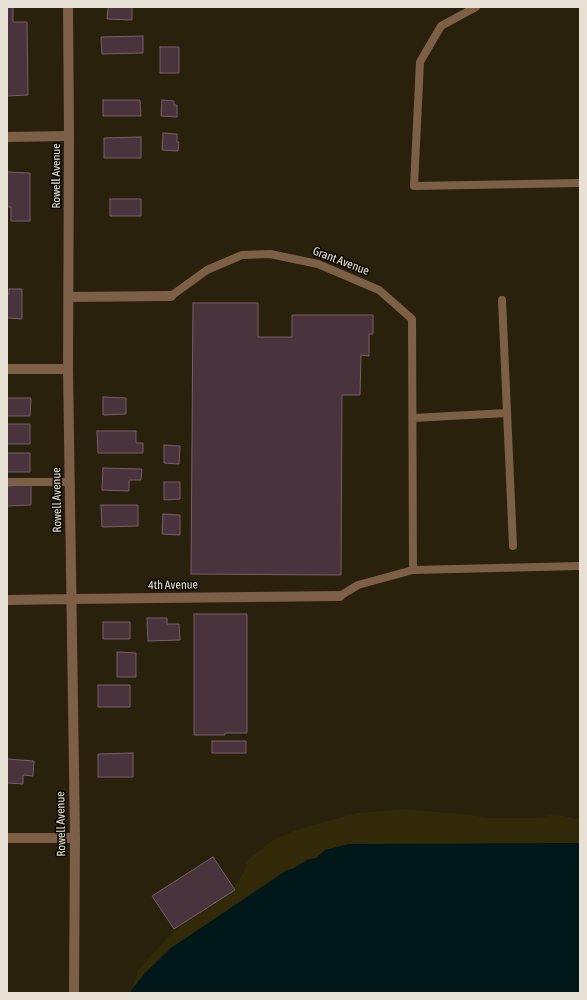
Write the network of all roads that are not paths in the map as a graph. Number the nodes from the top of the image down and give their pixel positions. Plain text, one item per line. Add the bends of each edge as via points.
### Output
1 (68, 7) edge
2 (476, 7) edge
3 (69, 136) junction
4 (7, 137) edge
5 (580, 184) edge
6 (171, 296) joint
7 (69, 297) junction
8 (502, 300) dead end
9 (68, 368) junction
10 (7, 369) edge
11 (507, 413) junction
12 (413, 418) junction
13 (7, 482) edge
14 (70, 482) junction
15 (513, 546) dead end
16 (580, 566) edge
17 (413, 570) junction
18 (340, 596) joint
19 (71, 599) junction
20 (7, 600) edge
21 (7, 838) edge
22 (75, 838) junction
23 (74, 993) edge

1 - 3 street, Rowell Avenue
2 - 5 lane via 441,26 420,62 414,186
3 - 4 street
3 - 7 street, Rowell Avenue
6 - 7 street, Grant Avenue
6 - 12 lane, Grant Avenue via 207,270 242,255 270,254 318,264 379,290 412,319
7 - 9 street, Rowell Avenue
8 - 11 lane
9 - 10 street
9 - 14 street, Rowell Avenue
11 - 12 lane
11 - 15 lane
12 - 17 lane
13 - 14 lane
14 - 19 street, Rowell Avenue
16 - 17 lane
17 - 18 lane via 358,585
18 - 19 street, 4th Avenue
19 - 20 street, 4th Avenue
19 - 22 street, Rowell Avenue
21 - 22 street
22 - 23 street, Rowell Avenue

